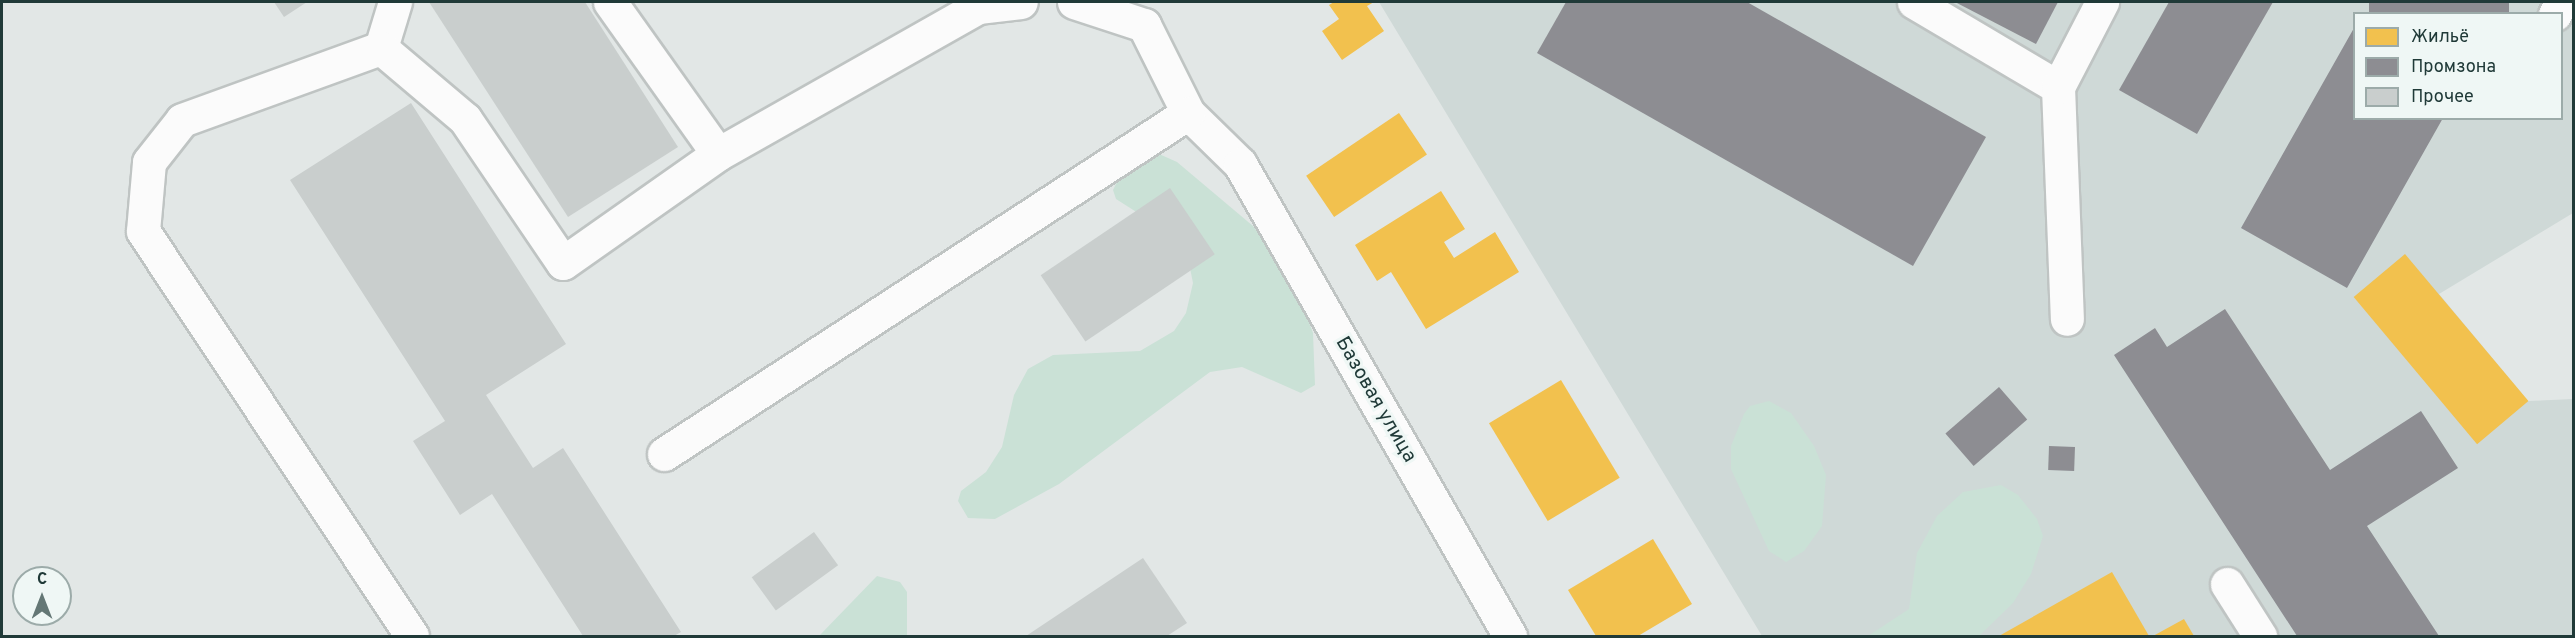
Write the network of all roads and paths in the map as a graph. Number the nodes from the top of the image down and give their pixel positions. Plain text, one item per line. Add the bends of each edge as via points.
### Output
1 (395, 2) edge
2 (610, 2) edge
3 (1021, 2) edge
4 (1074, 2) edge
5 (1914, 2) edge
6 (2102, 2) edge
7 (974, 4) edge
8 (1137, 13) edge
9 (381, 48) junction
10 (2058, 87) junction
11 (1188, 113) junction
12 (718, 154) junction
13 (2067, 320) dead end
14 (664, 454) dead end
15 (2227, 584) dead end
16 (412, 636) edge
17 (1510, 636) edge
18 (2260, 636) edge

1 - 9 street
2 - 12 street
3 - 7 street
4 - 8 street
5 - 10 street
6 - 10 street
7 - 12 street
8 - 11 street, Базовая улица
9 - 12 street via 465,119 563,263
9 - 16 street via 182,120 149,162 143,231
10 - 13 street
11 - 14 street
11 - 17 street, Базовая улица via 1240,164
15 - 18 street

